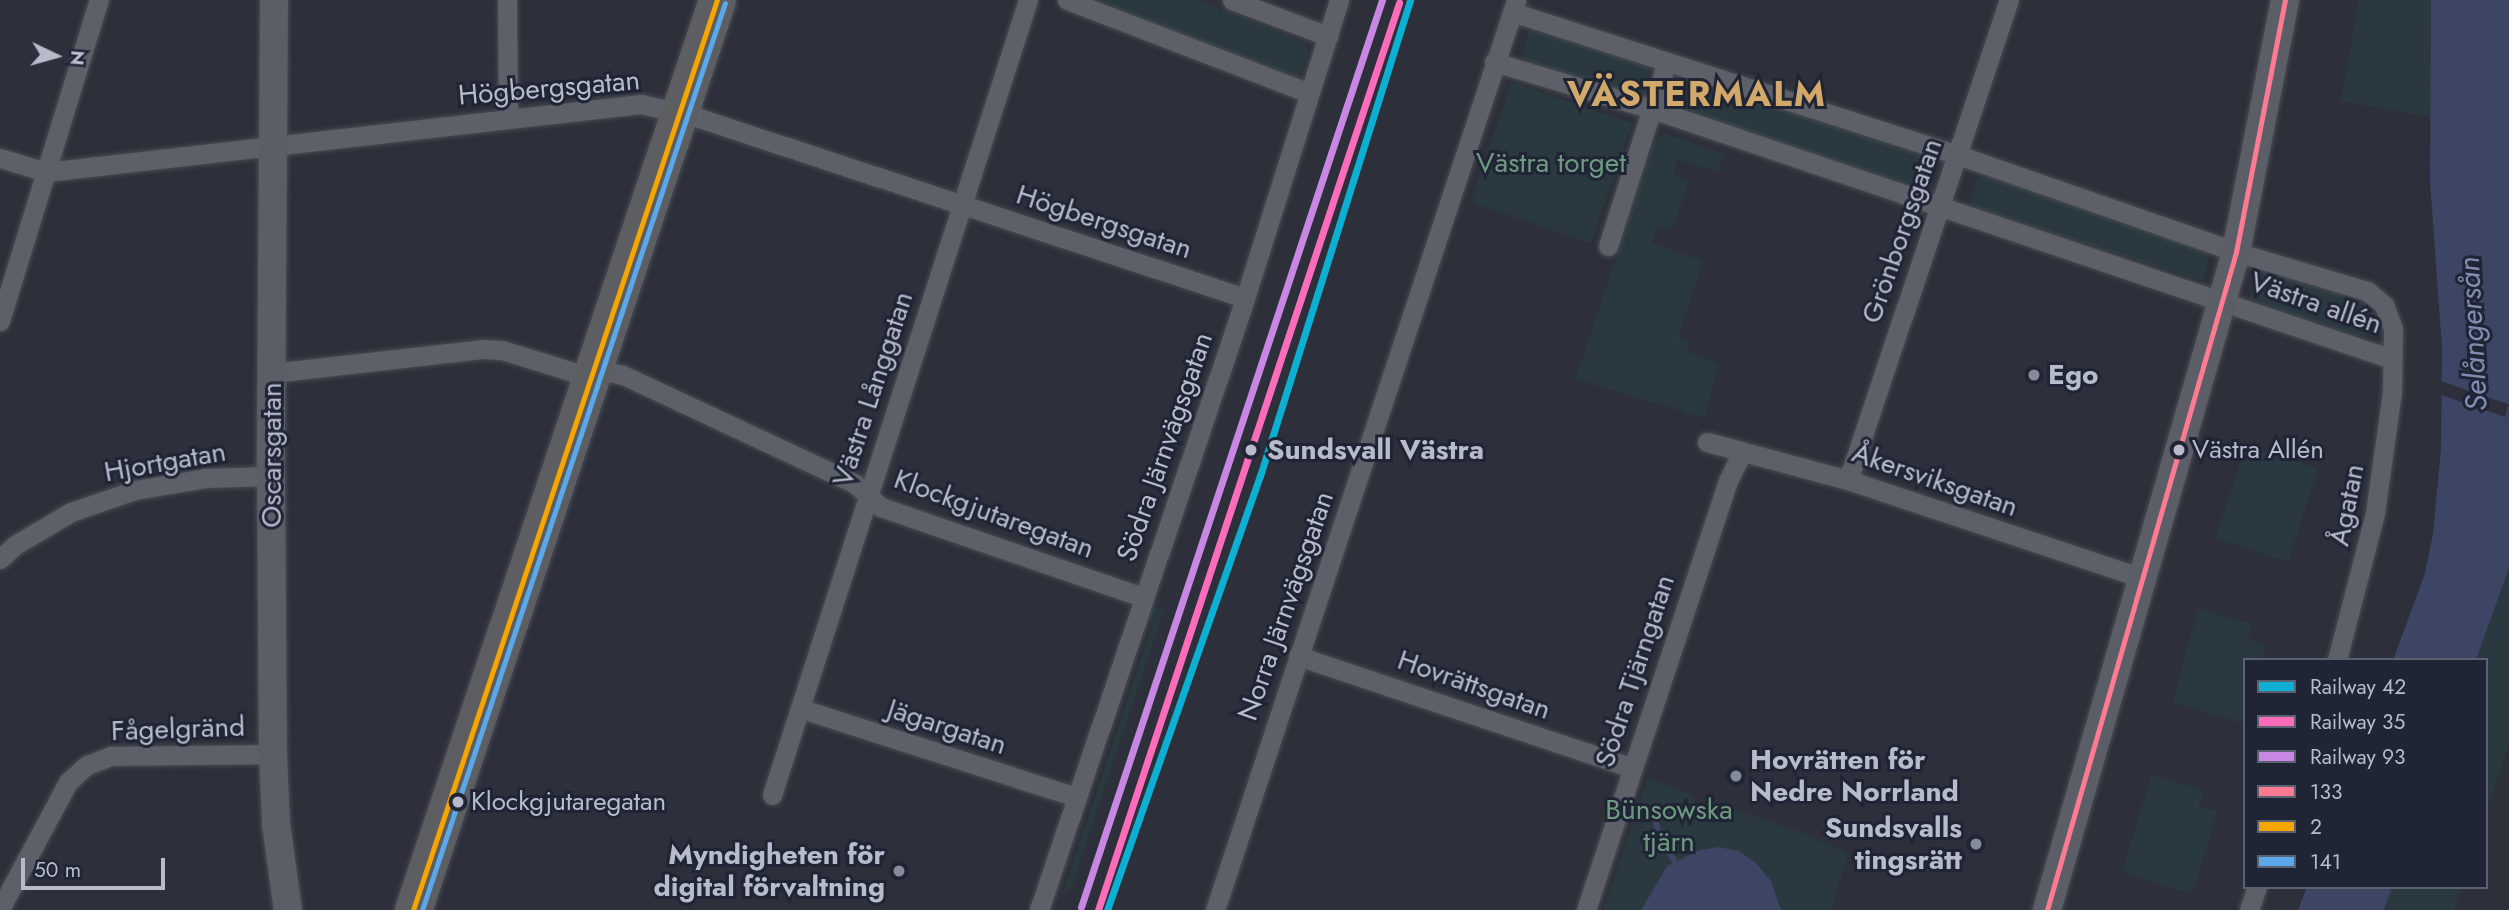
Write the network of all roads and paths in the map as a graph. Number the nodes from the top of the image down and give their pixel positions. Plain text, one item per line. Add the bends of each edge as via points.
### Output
1 (99, 0) edge
2 (274, 0) edge
3 (507, 0) edge
4 (717, 0) edge
5 (729, 0) edge
6 (1028, 0) edge
7 (1068, 0) edge
8 (1232, 0) edge
9 (1339, 0) edge
10 (2009, 0) edge
11 (2285, 0) edge
12 (1514, 6) edge
13 (1328, 36) junction
14 (1494, 62) junction
15 (1666, 64) junction
16 (1310, 93) junction
17 (1652, 109) junction
18 (685, 114) junction
19 (508, 117) junction
20 (274, 144) junction
21 (1958, 155) junction
22 (0, 159) edge
23 (46, 172) junction
24 (961, 205) junction
25 (1942, 207) junction
26 (1608, 246) dead end
27 (2236, 252) junction
28 (1245, 298) junction
29 (2223, 301) junction
30 (0, 321) edge
31 (2392, 359) junction
32 (272, 373) junction
33 (599, 374) junction
34 (1707, 442) dead end
35 (1742, 452) junction
36 (271, 476) junction
37 (1848, 480) junction
38 (869, 497) junction
39 (0, 559) edge
40 (2143, 578) junction
41 (1143, 597) junction
42 (1298, 656) junction
43 (2338, 658) edge
44 (802, 709) junction
45 (273, 754) junction
46 (1632, 768) junction
47 (772, 795) dead end
48 (1076, 797) junction
49 (2256, 889) edge
50 (0, 909) edge
51 (288, 910) edge
52 (412, 910) edge
53 (438, 910) edge
54 (1040, 910) edge
55 (1215, 910) edge
56 (1586, 910) edge
57 (2047, 910) edge
58 (2249, 910) edge

1 - 23 street
2 - 20 street, Oscarsgatan
3 - 19 street
4 - 18 highway
5 - 18 highway
6 - 24 street, Västra Långgatan
7 - 16 street
8 - 13 street
9 - 13 street, Södra Järnvägsgatan
10 - 21 street, Grönborgsgatan
11 - 27 street
12 - 14 street, Norra Järnvägsgatan
12 - 15 street, Västra allén
13 - 16 street, Södra Järnvägsgatan
14 - 17 street, Västra allén
14 - 42 street, Norra Järnvägsgatan
15 - 17 street
15 - 21 street, Västra allén
16 - 28 street, Södra Järnvägsgatan
17 - 25 street, Västra allén
17 - 26 street
18 - 19 street, Högbergsgatan via 641,104
18 - 24 street, Högbergsgatan
18 - 33 highway
19 - 20 street, Högbergsgatan
20 - 23 street, Högbergsgatan
20 - 32 street, Oscarsgatan
21 - 25 street, Grönborgsgatan
21 - 27 street, Västra allén
22 - 23 street, Högbergsgatan
23 - 30 street
24 - 28 street, Högbergsgatan
24 - 38 street, Västra Långgatan
25 - 29 street, Västra allén
25 - 37 street, Grönborgsgatan
27 - 29 street
27 - 31 street, Västra allén via 2367,291 2385,305 2393,329
28 - 41 street, Södra Järnvägsgatan
29 - 31 street, Västra allén
29 - 40 street
31 - 43 street, Ågatan via 2392,392 2375,513
32 - 33 street, Klockgjutaregatan via 482,349
32 - 36 street, Oscarsgatan
33 - 38 street, Klockgjutaregatan via 854,483
33 - 52 highway
33 - 53 highway
34 - 35 street, Åkersviksgatan
35 - 37 street, Åkersviksgatan
35 - 46 street, Södra Tjärngatan via 1727,483
36 - 39 street, Hjortgatan via 205,478 135,490 71,512
36 - 45 street, Oscarsgatan
37 - 40 street, Åkersviksgatan
38 - 41 street, Klockgjutaregatan via 881,507
38 - 44 street, Västra Långgatan
40 - 57 street
41 - 48 street, Södra Järnvägsgatan
42 - 46 street, Hovrättsgatan
42 - 55 street, Norra Järnvägsgatan
44 - 47 street, Västra Långgatan
44 - 48 street, Jägargatan
45 - 50 street, Fågelgränd via 110,756 87,765 68,782
45 - 51 street, Oscarsgatan via 276,824
46 - 56 street, Södra Tjärngatan
48 - 54 street, Södra Järnvägsgatan
49 - 58 street

